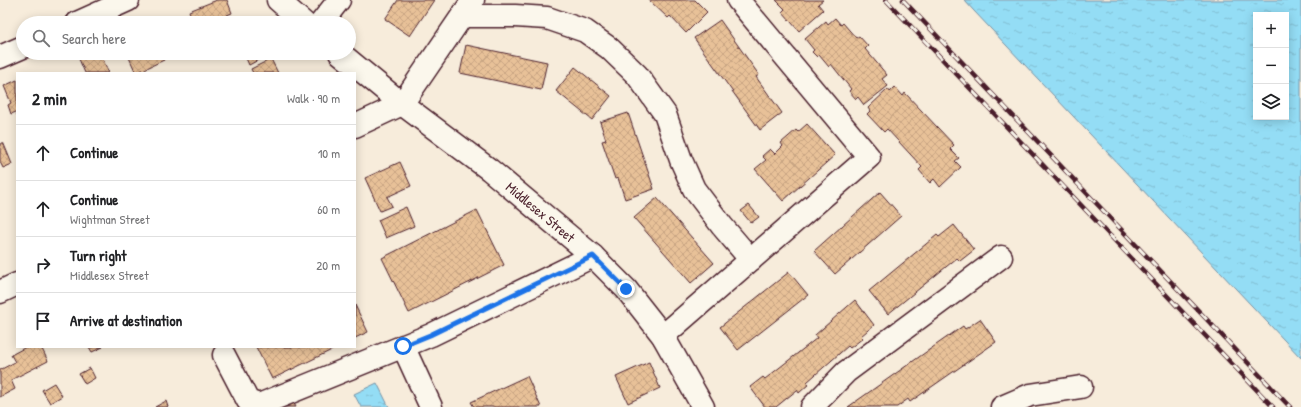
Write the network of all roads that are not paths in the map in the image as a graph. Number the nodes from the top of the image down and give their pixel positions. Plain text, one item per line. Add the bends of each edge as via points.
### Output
1 (128, 0) edge
2 (278, 0) edge
3 (339, 0) edge
4 (738, 0) edge
5 (468, 8) edge
6 (93, 16) edge
7 (296, 16) edge
8 (326, 16) edge
9 (16, 50) edge
10 (0, 57) edge
11 (349, 60) edge
12 (402, 104) junction
13 (356, 126) edge
14 (593, 256) junction
15 (1001, 257) dead end
16 (751, 260) junction
17 (16, 284) edge
18 (0, 292) edge
19 (663, 336) junction
20 (403, 346) junction
21 (224, 354) dead end
22 (1081, 388) dead end
23 (431, 407) edge
24 (703, 407) edge
25 (812, 407) edge
26 (1002, 407) edge

1 - 6 street
2 - 7 street
3 - 8 street
4 - 16 street via 870,157
5 - 12 street
5 - 16 street via 515,16 547,18 585,31 609,48 637,75 665,114 694,189
9 - 10 street
11 - 12 street, Middlesex Street
12 - 13 street
12 - 14 street, Middlesex Street via 490,170
14 - 19 street, Middlesex Street via 626,289
14 - 20 street
15 - 25 street via 846,372
16 - 19 street
17 - 18 street
19 - 24 street, Middlesex Street
20 - 21 street via 259,405 248,401
20 - 23 street
22 - 26 street via 1030,395

